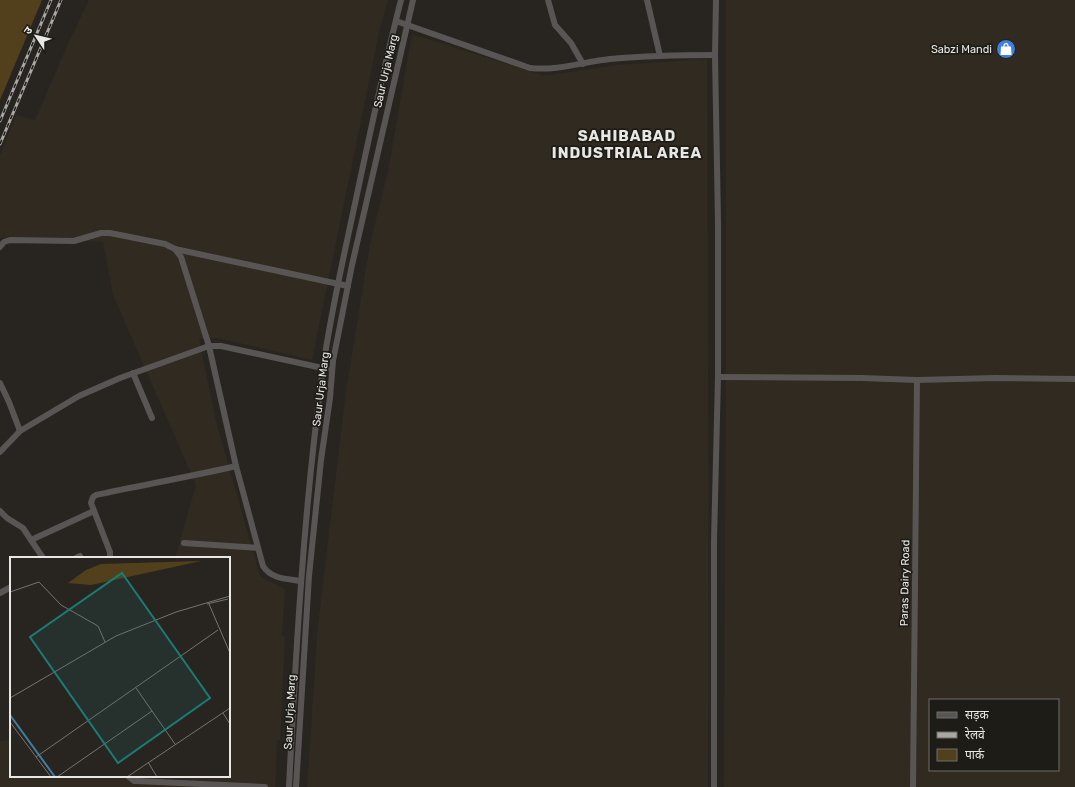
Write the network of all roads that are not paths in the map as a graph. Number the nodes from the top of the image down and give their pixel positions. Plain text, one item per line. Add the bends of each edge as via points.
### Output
1 (401, 0) edge
2 (413, 0) edge
3 (548, 0) edge
4 (646, 0) edge
5 (716, 0) edge
6 (396, 21) junction
7 (407, 25) junction
8 (715, 55) junction
9 (660, 56) junction
10 (583, 64) junction
11 (0, 247) edge
12 (174, 248) junction
13 (338, 284) junction
14 (348, 286) junction
15 (209, 346) junction
16 (323, 368) junction
17 (332, 370) junction
18 (133, 373) junction
19 (718, 377) junction
20 (1075, 379) edge
21 (917, 380) junction
22 (0, 382) edge
23 (152, 418) dead end
24 (20, 431) junction
25 (0, 452) edge
26 (236, 466) junction
27 (94, 511) junction
28 (0, 512) edge
29 (31, 540) junction
30 (184, 543) dead end
31 (258, 548) junction
32 (42, 557) edge
33 (110, 557) edge
34 (301, 581) junction
35 (10, 588) edge
36 (0, 593) edge
37 (130, 777) edge
38 (265, 787) edge
39 (289, 787) edge
40 (296, 787) edge
41 (714, 787) edge
42 (913, 787) edge

1 - 6 street, Saur Urja Marg
2 - 7 street, Saur Urja Marg
3 - 10 street via 555,25 571,43
4 - 9 street
5 - 8 street
6 - 7 street
6 - 13 street, Saur Urja Marg
7 - 10 street via 530,68
7 - 14 street, Saur Urja Marg
8 - 9 street
8 - 19 street
9 - 10 street via 610,59
11 - 12 street via 10,240 74,241 110,233
12 - 13 street
12 - 15 street via 181,257
13 - 14 street
13 - 16 street, Saur Urja Marg
14 - 17 street, Saur Urja Marg
15 - 16 street via 221,346
15 - 18 street
15 - 26 street
16 - 17 street
16 - 34 street, Saur Urja Marg via 312,452
17 - 40 street, Saur Urja Marg via 309,576
18 - 23 street
18 - 24 street via 80,396
19 - 21 street
19 - 41 street via 714,541
20 - 21 street
21 - 42 street, Paras Dairy Road
22 - 24 street
24 - 25 street
26 - 27 street via 96,495 91,500
26 - 31 street
27 - 29 street
27 - 33 street
28 - 29 street via 22,528
29 - 32 street
30 - 31 street
31 - 34 street via 263,566 271,575
34 - 39 street, Saur Urja Marg
35 - 36 street
37 - 38 street via 137,781

